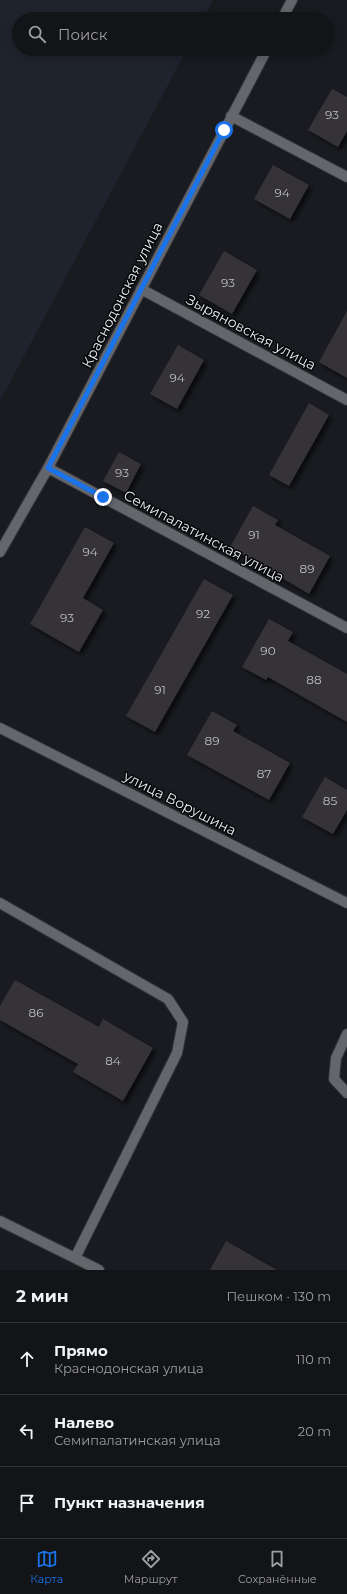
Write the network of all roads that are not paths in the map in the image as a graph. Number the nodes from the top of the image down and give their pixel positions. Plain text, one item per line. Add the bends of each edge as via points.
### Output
1 (292, 0) edge
2 (286, 12) edge
3 (263, 56) edge
4 (231, 116) junction
5 (347, 177) edge
6 (141, 289) junction
7 (347, 400) edge
8 (48, 468) junction
9 (0, 552) edge
10 (347, 628) edge
11 (0, 728) edge
12 (347, 903) edge
13 (0, 904) edge
14 (347, 1034) edge
15 (347, 1093) edge
16 (0, 1221) edge
17 (75, 1258) junction
18 (99, 1270) edge

1 - 2 street
3 - 4 street, Краснодонская улица
4 - 5 street
4 - 6 street, Краснодонская улица
6 - 7 street, Зыряновская улица
6 - 8 street, Краснодонская улица
8 - 9 street, Краснодонская улица
8 - 10 street, Семипалатинская улица
11 - 12 street, улица Ворушина
13 - 17 street via 168,999 182,1022 176,1053
14 - 15 street via 336,1058 334,1079
16 - 17 street
17 - 18 street

